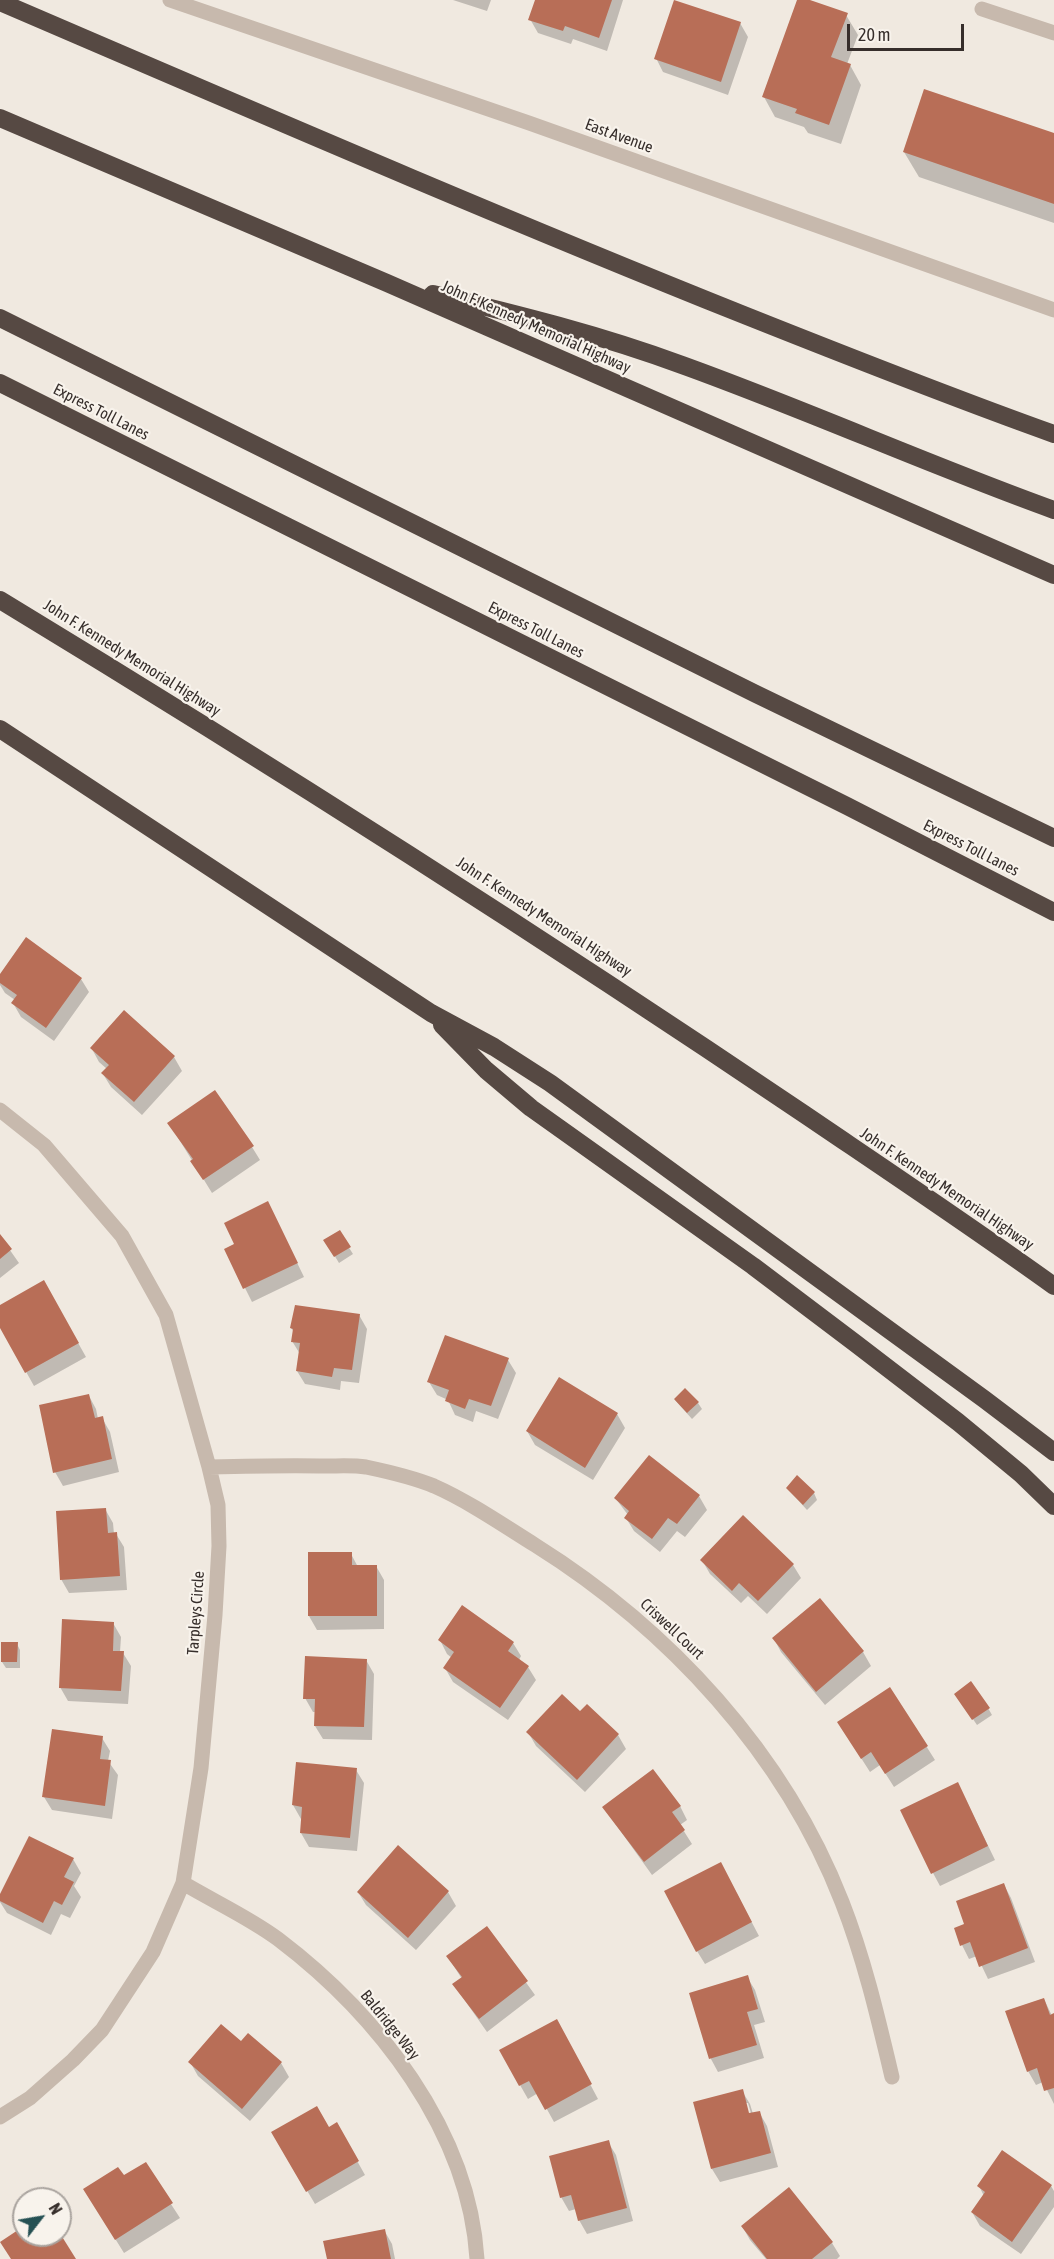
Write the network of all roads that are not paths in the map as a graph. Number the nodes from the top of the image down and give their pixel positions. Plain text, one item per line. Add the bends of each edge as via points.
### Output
1 (170, 0) edge
2 (0, 2) edge
3 (982, 9) dead end
4 (1054, 33) edge
5 (0, 118) edge
6 (387, 283) junction
7 (1054, 310) edge
8 (0, 318) edge
9 (0, 383) edge
10 (1054, 434) edge
11 (1054, 510) edge
12 (1054, 575) edge
13 (0, 600) edge
14 (0, 729) edge
15 (1054, 838) edge
16 (1054, 912) edge
17 (431, 1013) junction
18 (0, 1110) edge
19 (1054, 1287) edge
20 (1054, 1452) edge
21 (210, 1467) junction
22 (1054, 1506) edge
23 (183, 1883) junction
24 (892, 2077) dead end
25 (0, 2117) edge
26 (477, 2259) edge

1 - 7 street, East Avenue
2 - 10 highway via 636,272
3 - 4 street
5 - 6 highway, John F. Kennedy Memorial Highway
6 - 11 highway via 554,323 680,364
6 - 12 highway, John F. Kennedy Memorial Highway
8 - 15 highway
9 - 16 highway, Express Toll Lanes
13 - 19 highway, John F. Kennedy Memorial Highway via 479,897
14 - 17 highway
17 - 20 highway via 550,1083
17 - 22 highway via 486,1070 531,1108 855,1343 1021,1474
18 - 21 street, Tarpleys Circle via 44,1145 122,1236 166,1316
21 - 23 street, Tarpleys Circle via 218,1505 215,1615 201,1768
21 - 24 street, Criswell Court via 365,1467 434,1486 554,1557 628,1612 714,1693 765,1760 810,1830 843,1902
23 - 25 street, Tarpleys Circle via 153,1952 102,2030 30,2098
23 - 26 street, Baldridge Way via 276,1938 337,1990 379,2037 412,2080 457,2164

